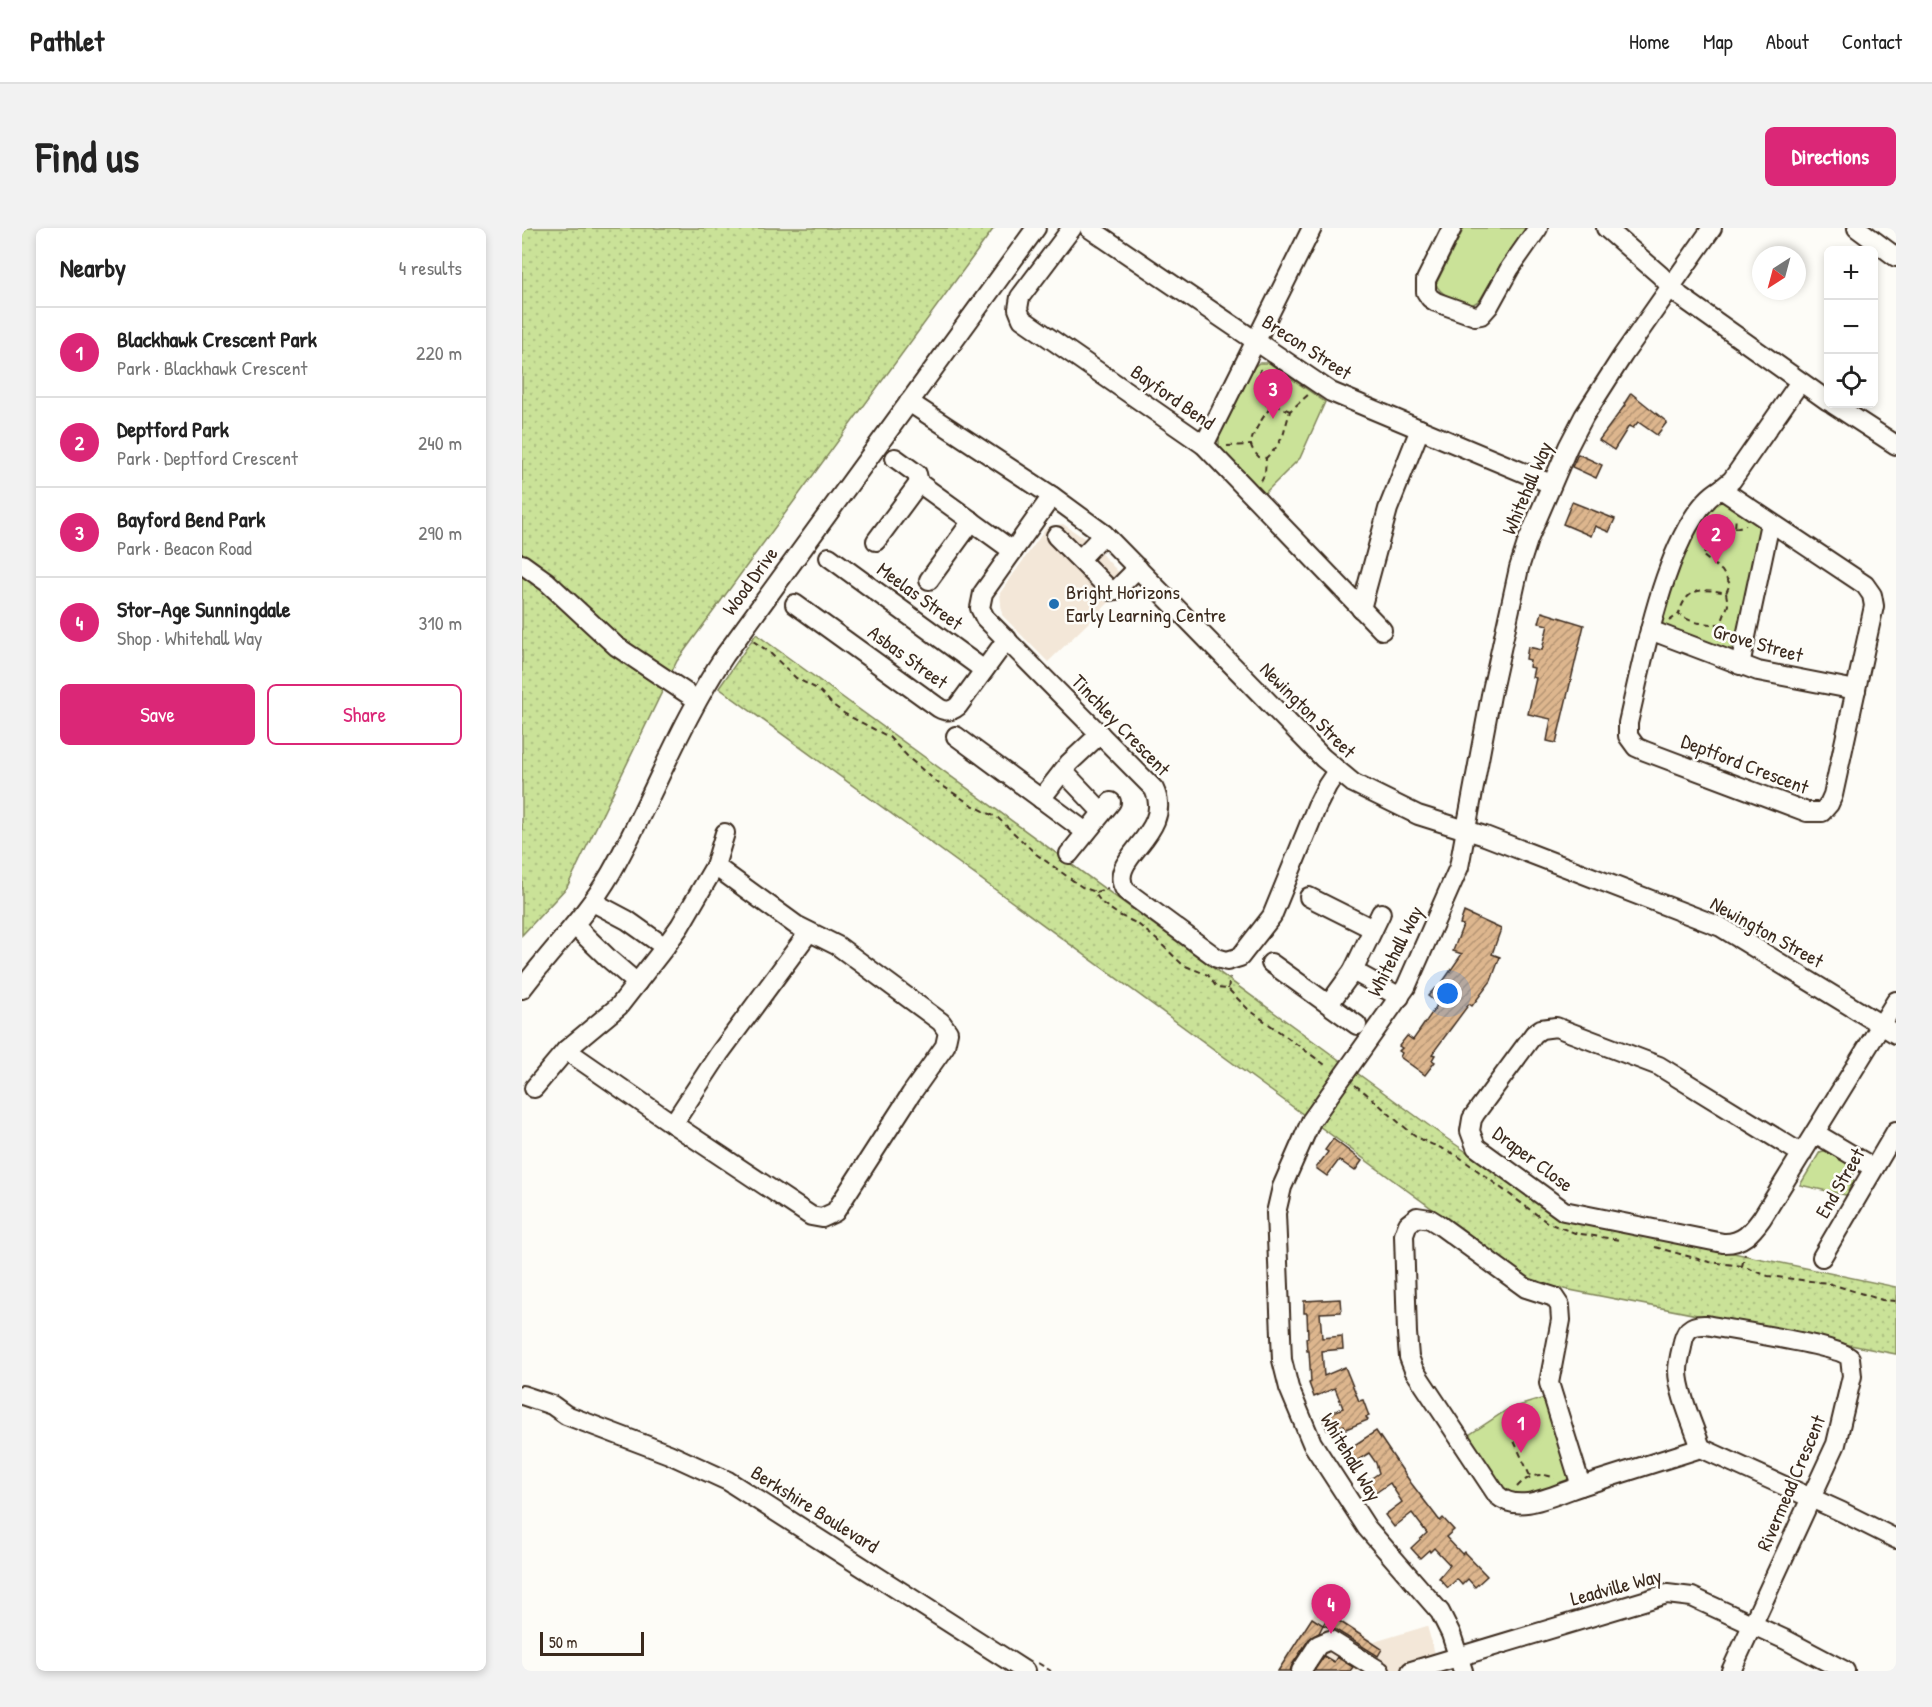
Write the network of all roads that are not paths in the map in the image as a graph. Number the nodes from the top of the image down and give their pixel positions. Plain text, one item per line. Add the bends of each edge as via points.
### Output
1 (1036, 228) edge
2 (1072, 228) edge
3 (1089, 228) edge
4 (1452, 228) edge
5 (1538, 228) edge
6 (1606, 228) edge
7 (1712, 228) edge
8 (1857, 228) edge
9 (1307, 230) edge
10 (1896, 256) edge
11 (1670, 286) junction
12 (1255, 344) junction
13 (1800, 382) junction
14 (1824, 398) edge
15 (909, 402) junction
16 (1839, 408) edge
17 (1420, 429) junction
18 (1896, 445) edge
19 (1206, 447) junction
20 (895, 458) dead end
21 (919, 483) junction
22 (1551, 484) junction
23 (1721, 489) junction
24 (1052, 496) junction
25 (972, 521) junction
26 (1770, 523) junction
27 (1104, 534) junction
28 (1056, 536) dead end
29 (876, 541) dead end
30 (1013, 551) junction
31 (829, 557) dead end
32 (1080, 559) junction
33 (522, 564) edge
34 (1138, 568) junction
35 (929, 580) dead end
36 (795, 604) dead end
37 (1361, 609) junction
38 (1382, 630) dead end
39 (1650, 630) junction
40 (1007, 639) junction
41 (1740, 665) junction
42 (984, 670) junction
43 (1856, 690) junction
44 (697, 700) junction
45 (1100, 734) junction
46 (956, 736) dead end
47 (1063, 771) junction
48 (1337, 771) junction
49 (1041, 799) junction
50 (1466, 830) junction
51 (1086, 832) junction
52 (725, 833) dead end
53 (1069, 854) dead end
54 (715, 866) junction
55 (1309, 897) dead end
56 (593, 902) junction
57 (575, 926) junction
58 (809, 932) junction
59 (665, 947) junction
60 (1270, 963) dead end
61 (1353, 971) junction
62 (525, 983) edge
63 (637, 983) junction
64 (1400, 997) junction
65 (1896, 1001) edge
66 (1329, 1004) junction
67 (1357, 1025) dead end
68 (1889, 1029) edge
69 (566, 1050) junction
70 (534, 1088) dead end
71 (673, 1124) junction
72 (1896, 1131) edge
73 (1815, 1133) junction
74 (1802, 1154) junction
75 (1874, 1168) junction
76 (1822, 1257) dead end
77 (522, 1395) edge
78 (522, 1406) edge
79 (566, 1415) junction
80 (1701, 1448) junction
81 (1574, 1488) junction
82 (1811, 1498) junction
83 (1896, 1539) edge
84 (1753, 1625) junction
85 (1460, 1664) edge
86 (1375, 1670) edge
87 (1415, 1670) edge
88 (1025, 1671) edge
89 (1301, 1671) edge
90 (1731, 1671) edge
91 (1845, 1671) edge

1 - 15 street, Wood Drive
2 - 19 street, Bayford Bend via 1020,297 1019,315
3 - 12 street, Brecon Street
4 - 5 street via 1426,280 1426,292 1437,302 1475,316 1488,306
6 - 11 street
7 - 11 street, Whitehall Way
8 - 10 street
9 - 12 street
11 - 13 street
11 - 22 street, Whitehall Way via 1584,416
12 - 17 street, Brecon Street via 1331,392
12 - 19 street
13 - 14 street
13 - 23 street, Deptford Crescent via 1732,480
15 - 24 street, Newington Street
15 - 44 street, Wood Drive via 740,632
16 - 18 street
17 - 22 street, Brecon Street
17 - 37 street via 1388,509
19 - 37 street, Bayford Bend
20 - 21 street via 917,474
21 - 25 street
21 - 29 street
22 - 50 street, Whitehall Way via 1519,568
23 - 26 street, Deptford Crescent
23 - 39 street, Deptford Crescent via 1708,498 1686,529 1658,598
24 - 27 street, Newington Street
24 - 30 street, Tinchley Crescent
25 - 30 street
25 - 35 street
26 - 41 street
26 - 43 street, Deptford Crescent via 1870,590 1874,606
27 - 32 street
27 - 34 street, Newington Street
28 - 32 street
30 - 40 street, Tinchley Crescent via 983,593 980,604 985,618
31 - 42 street, Meelas Street
32 - 34 street via 1111,591
33 - 44 street via 616,646
34 - 48 street, Newington Street
36 - 42 street, Asbas Street via 942,710 958,706
37 - 38 street, Bayford Bend
39 - 41 street, Grove Street
39 - 43 street, Deptford Crescent via 1628,723 1631,742 1645,751 1807,812 1822,812 1829,804
40 - 42 street, Asbas Street
40 - 45 street, Tinchley Crescent
41 - 43 street, Grove Street
44 - 56 street, Wood Drive via 620,857
45 - 47 street
45 - 48 street, Tinchley Crescent via 1154,789 1160,806 1154,825 1121,871 1122,886 1217,958 1227,961 1240,957 1272,916 1317,806
46 - 49 street
47 - 49 street
47 - 51 street via 1107,807
48 - 50 street, Newington Street via 1418,815
49 - 51 street
50 - 64 street, Whitehall Way via 1457,872
50 - 68 street, Newington Street via 1721,927
51 - 53 street
52 - 54 street
54 - 58 street
54 - 59 street
55 - 61 street via 1377,921
56 - 57 street, Wood Drive
56 - 59 street
57 - 62 street, Wood Drive
57 - 63 street
58 - 71 street
58 - 71 street via 838,946 941,1022 948,1032 945,1046 835,1212 822,1218 811,1216
59 - 63 street
60 - 66 street
61 - 64 street
61 - 66 street
63 - 69 street via 619,1006
64 - 85 street, Whitehall Way via 1311,1121 1278,1202 1282,1360 1285,1377 1317,1452 1377,1540 1440,1612
65 - 68 street, Draper Close
66 - 67 street
68 - 73 street, Draper Close
69 - 70 street
69 - 71 street
72 - 75 street, End Street
73 - 74 street, Draper Close
73 - 75 street
74 - 74 street, Draper Close via 1659,1066 1556,1027 1534,1034 1475,1113 1471,1125 1472,1139 1482,1153 1564,1211 1724,1243 1738,1241 1756,1227
75 - 76 street, End Street
77 - 79 street, Berkshire Boulevard via 552,1405
78 - 79 street, Berkshire Boulevard
79 - 88 street, Berkshire Boulevard via 728,1481
80 - 81 street
80 - 82 street
80 - 82 street, Rivermead Crescent via 1678,1369 1683,1342 1692,1326 1847,1354 1852,1362 1852,1376 1841,1430
81 - 81 street via 1549,1383 1561,1320 1558,1300 1526,1288 1438,1224 1417,1217 1408,1224 1404,1235 1411,1364 1497,1495 1512,1504 1525,1504
82 - 83 street
82 - 84 street, Rivermead Crescent
84 - 85 street, Leadville Way via 1692,1597 1667,1594
84 - 90 street, Rivermead Crescent
84 - 91 street, Leadville Way
85 - 87 street, Leadville Way
86 - 89 street via 1330,1640 1318,1645

